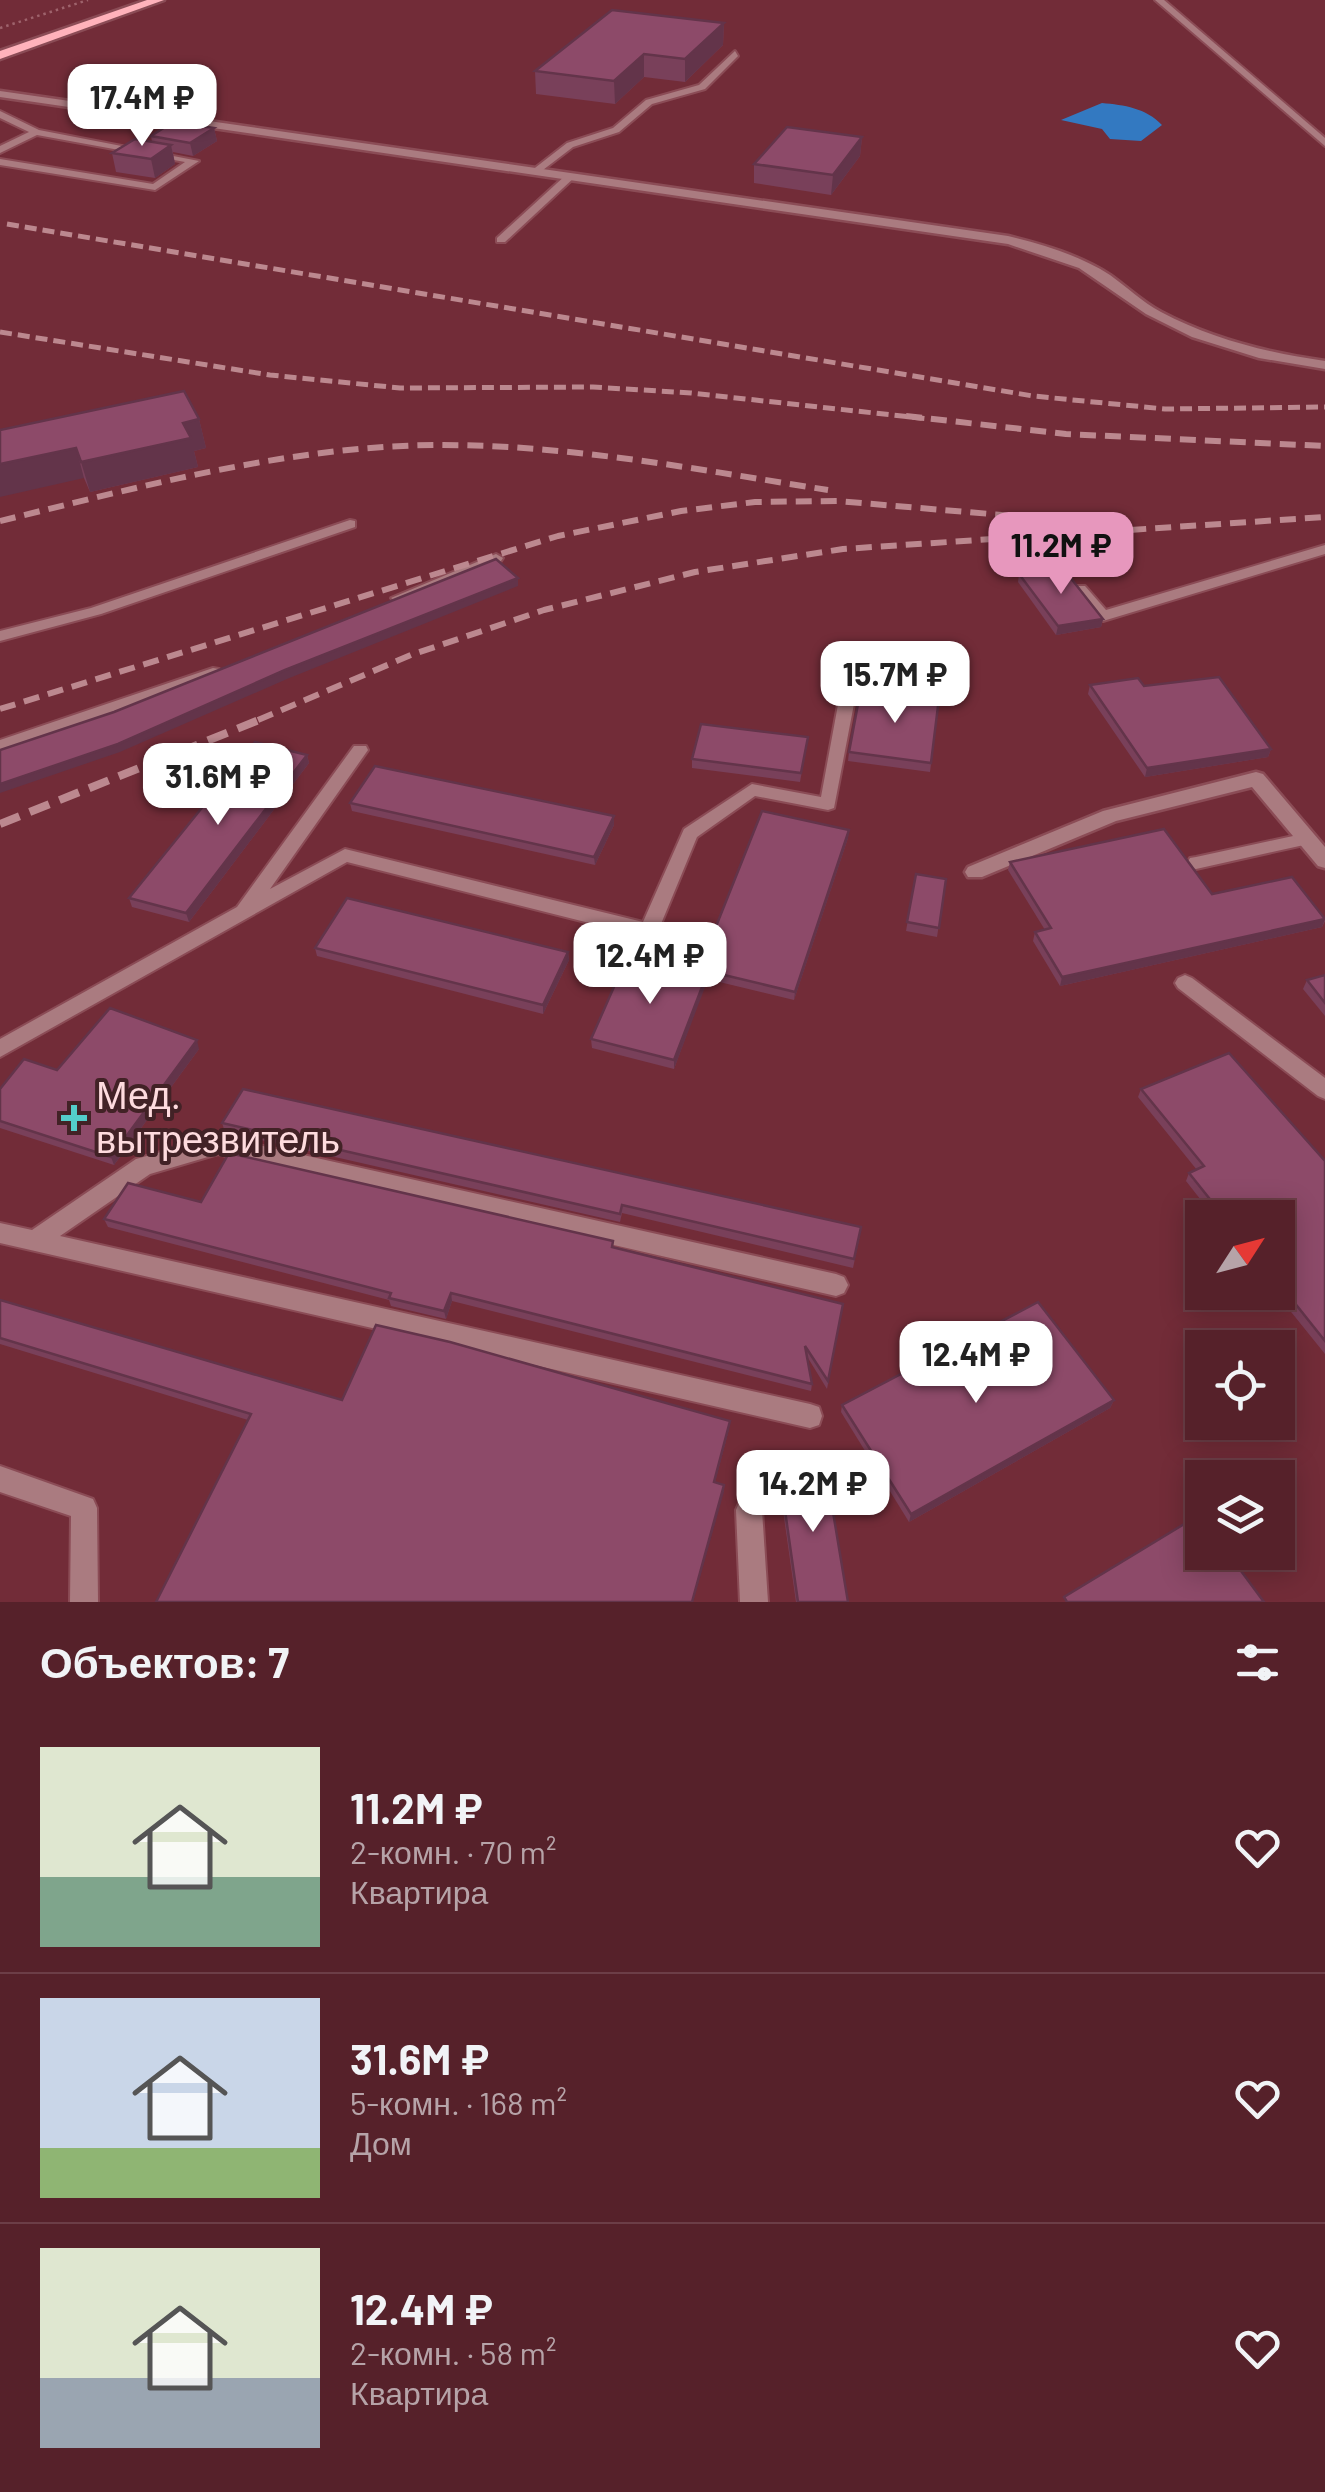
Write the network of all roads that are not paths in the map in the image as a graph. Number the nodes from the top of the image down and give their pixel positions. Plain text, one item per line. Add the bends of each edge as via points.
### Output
1 (136, 0) edge
2 (158, 0) edge
3 (1159, 0) edge
4 (0, 46) edge
5 (0, 54) edge
6 (736, 54) dead end
7 (0, 94) edge
8 (0, 114) edge
9 (36, 132) junction
10 (1325, 143) edge
11 (0, 150) edge
12 (0, 162) edge
13 (536, 171) junction
14 (571, 176) junction
15 (502, 240) dead end
16 (1325, 365) edge
17 (350, 524) dead end
18 (1325, 549) edge
19 (496, 558) edge
20 (1080, 589) edge
21 (386, 603) edge
22 (0, 636) edge
23 (222, 670) edge
24 (850, 683) dead end
25 (0, 746) edge
26 (360, 750) dead end
27 (1306, 839) junction
28 (1325, 861) edge
29 (1196, 864) edge
30 (975, 872) dead end
31 (242, 913) junction
32 (1184, 983) dead end
33 (0, 1049) edge
34 (1325, 1090) edge
35 (0, 1233) edge
36 (35, 1241) junction
37 (836, 1285) dead end
38 (810, 1416) dead end
39 (0, 1480) edge
40 (750, 1510) dead end
41 (84, 1602) edge
42 (754, 1602) edge

1 - 4 main road
2 - 5 main road
3 - 10 lane
6 - 13 lane via 702,87 649,102 616,130 570,145
7 - 13 street
8 - 9 lane
9 - 11 lane
9 - 12 lane via 194,161 155,186
13 - 14 street
14 - 15 lane
14 - 16 street via 1058,252 1152,313 1214,342
17 - 22 lane via 96,611
18 - 20 lane via 1103,616
19 - 21 lane
23 - 25 lane
24 - 31 lane via 828,804 752,790 690,832 649,930 345,855
26 - 31 lane
27 - 28 street
27 - 29 lane
27 - 30 street via 1256,779 1110,816
31 - 33 lane
32 - 34 lane
35 - 36 lane
36 - 37 lane via 144,1166 218,1145
36 - 38 lane
39 - 41 lane via 84,1508
40 - 42 lane

